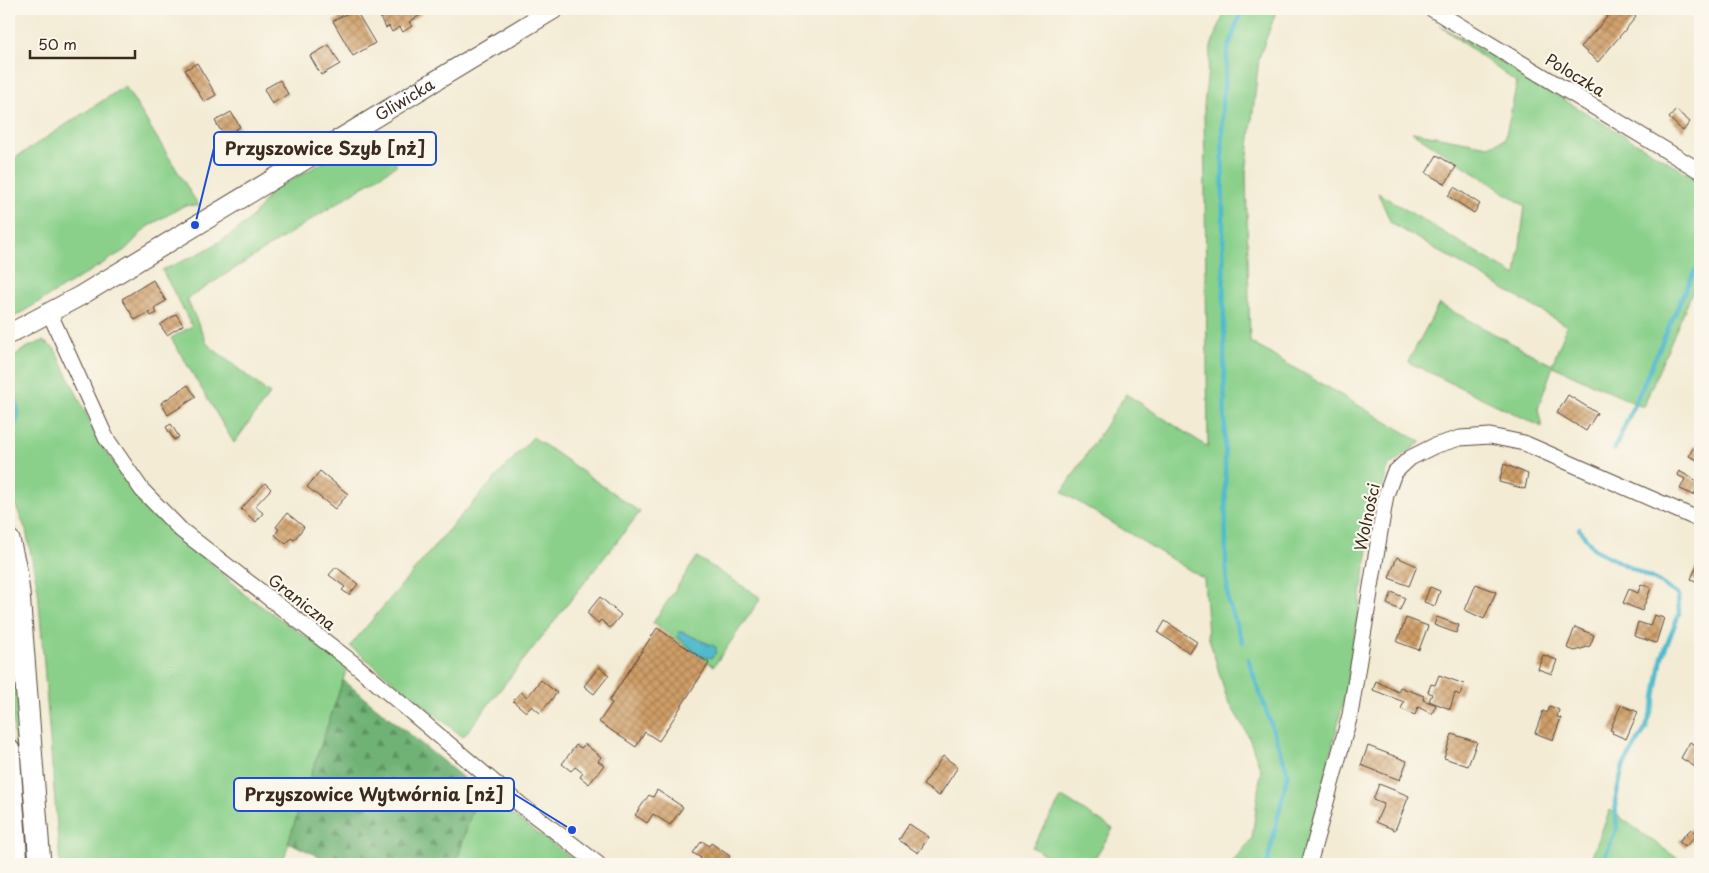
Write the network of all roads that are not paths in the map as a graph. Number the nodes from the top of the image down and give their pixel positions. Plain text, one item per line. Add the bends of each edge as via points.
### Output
1 (554, 9) edge
2 (1432, 9) edge
3 (1700, 170) edge
4 (50, 314) junction
5 (9, 334) edge
6 (9, 347) edge
7 (1700, 520) edge
8 (9, 540) edge
9 (9, 750) edge
10 (17, 864) edge
11 (40, 864) edge
12 (598, 864) edge
13 (1310, 864) edge

1 - 4 main road, Gliwicka
2 - 3 street, Poloczka
4 - 5 main road
4 - 6 main road
4 - 12 street, Graniczna via 106,438 142,490 181,530 346,658 521,805
7 - 13 street, Wolności via 1524,443 1490,436 1460,438 1410,458 1394,474 1386,495 1350,715
8 - 11 highway via 20,593
9 - 10 highway

